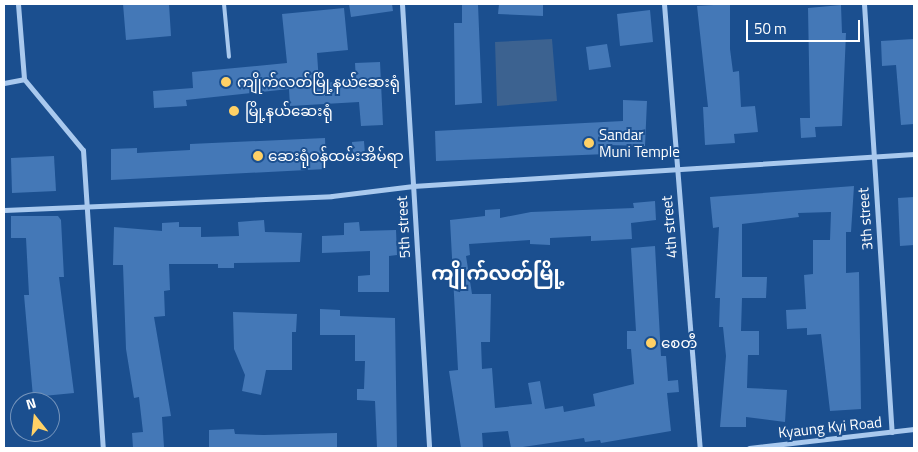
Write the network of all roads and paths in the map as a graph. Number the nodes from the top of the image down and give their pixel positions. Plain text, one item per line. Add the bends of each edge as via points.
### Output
1 (18, 4) edge
2 (224, 4) edge
3 (402, 4) edge
4 (664, 4) edge
5 (864, 4) edge
6 (228, 57) dead end
7 (24, 78) junction
8 (4, 84) edge
9 (914, 154) edge
10 (874, 156) junction
11 (677, 169) junction
12 (413, 186) junction
13 (89, 206) junction
14 (4, 210) edge
15 (914, 429) edge
16 (892, 432) junction
17 (103, 448) edge
18 (430, 448) edge
19 (700, 448) edge
20 (749, 448) edge

1 - 7 street
2 - 6 lane
3 - 12 street, 5th street
4 - 11 street, 4th street
5 - 10 street, 3th street
7 - 8 street
7 - 13 street via 80,143
9 - 10 street
10 - 11 street
10 - 16 street, 3th street
11 - 12 street
11 - 19 street, 4th street
12 - 13 street via 332,196
12 - 18 street, 5th street
13 - 14 street
13 - 17 street
15 - 16 street, Kyaung Kyi Road
16 - 20 street, Kyaung Kyi Road

